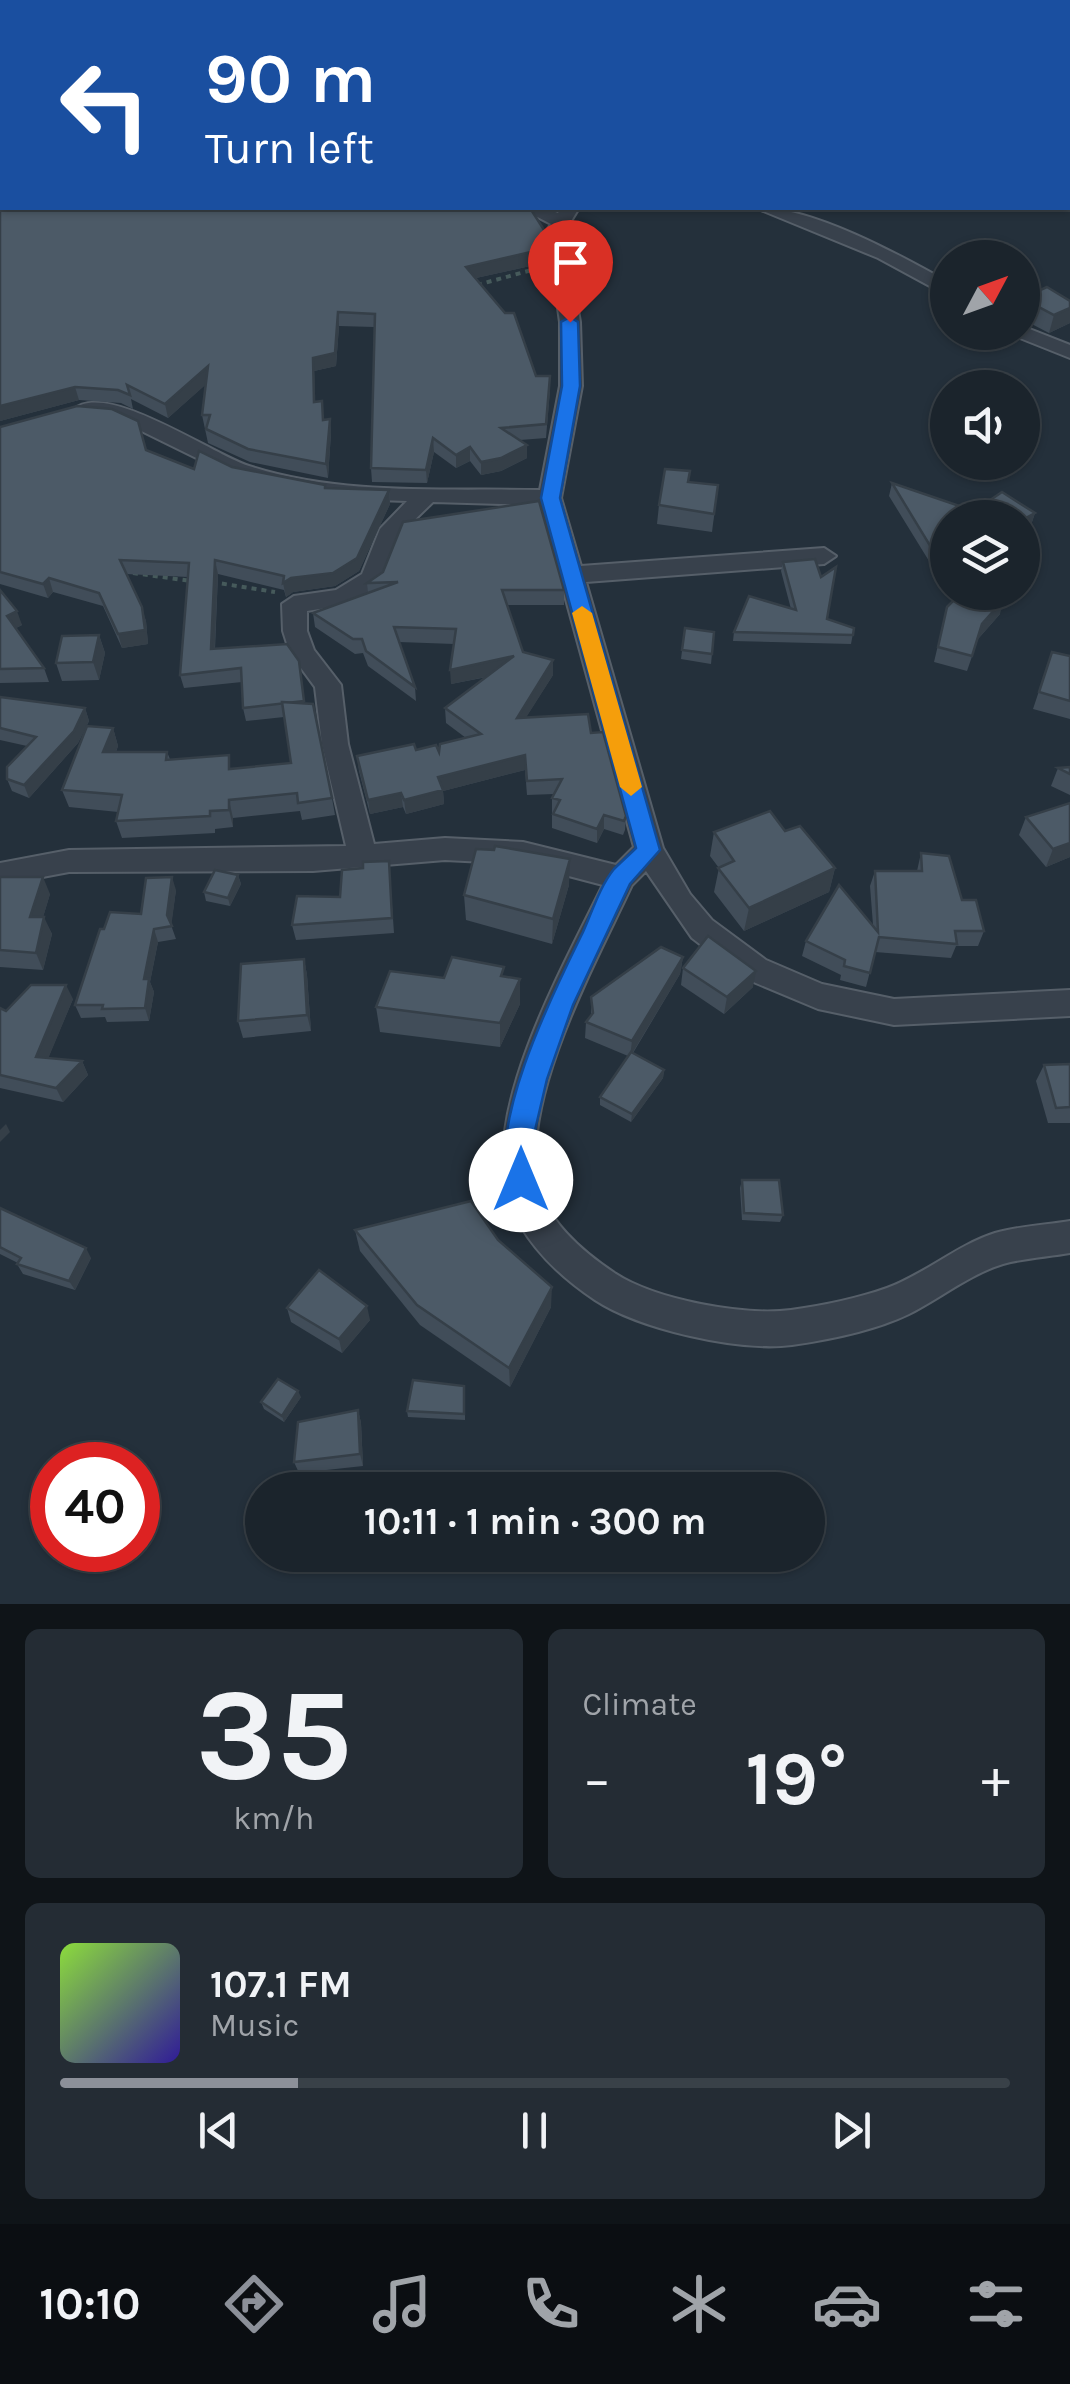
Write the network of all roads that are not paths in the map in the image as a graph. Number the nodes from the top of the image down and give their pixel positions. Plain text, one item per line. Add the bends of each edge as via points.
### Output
1 (770, 210) edge
2 (565, 214) edge
3 (930, 281) edge
4 (1040, 340) edge
5 (1069, 352) edge
6 (64, 414) edge
7 (425, 497) junction
8 (550, 498) junction
9 (824, 556) dead end
10 (571, 574) junction
11 (649, 850) junction
12 (363, 856) junction
13 (0, 874) edge
14 (620, 878) junction
15 (1070, 1003) edge
16 (1070, 1237) edge

1 - 3 street via 850,239
2 - 8 street via 556,231 570,322 571,386
4 - 5 street
6 - 7 street via 121,413 243,472 346,492
7 - 8 street
7 - 12 street via 392,529 372,579 342,598 294,604 303,653 328,685
8 - 10 street
9 - 10 street
10 - 11 street
11 - 14 street
11 - 15 street via 702,929 755,969 818,996 894,1012
12 - 13 street via 69,861
12 - 14 street via 444,849 523,854
14 - 16 street via 560,1005 518,1143 521,1180 536,1219 571,1264 627,1300 695,1322 790,1328 892,1304 997,1250

